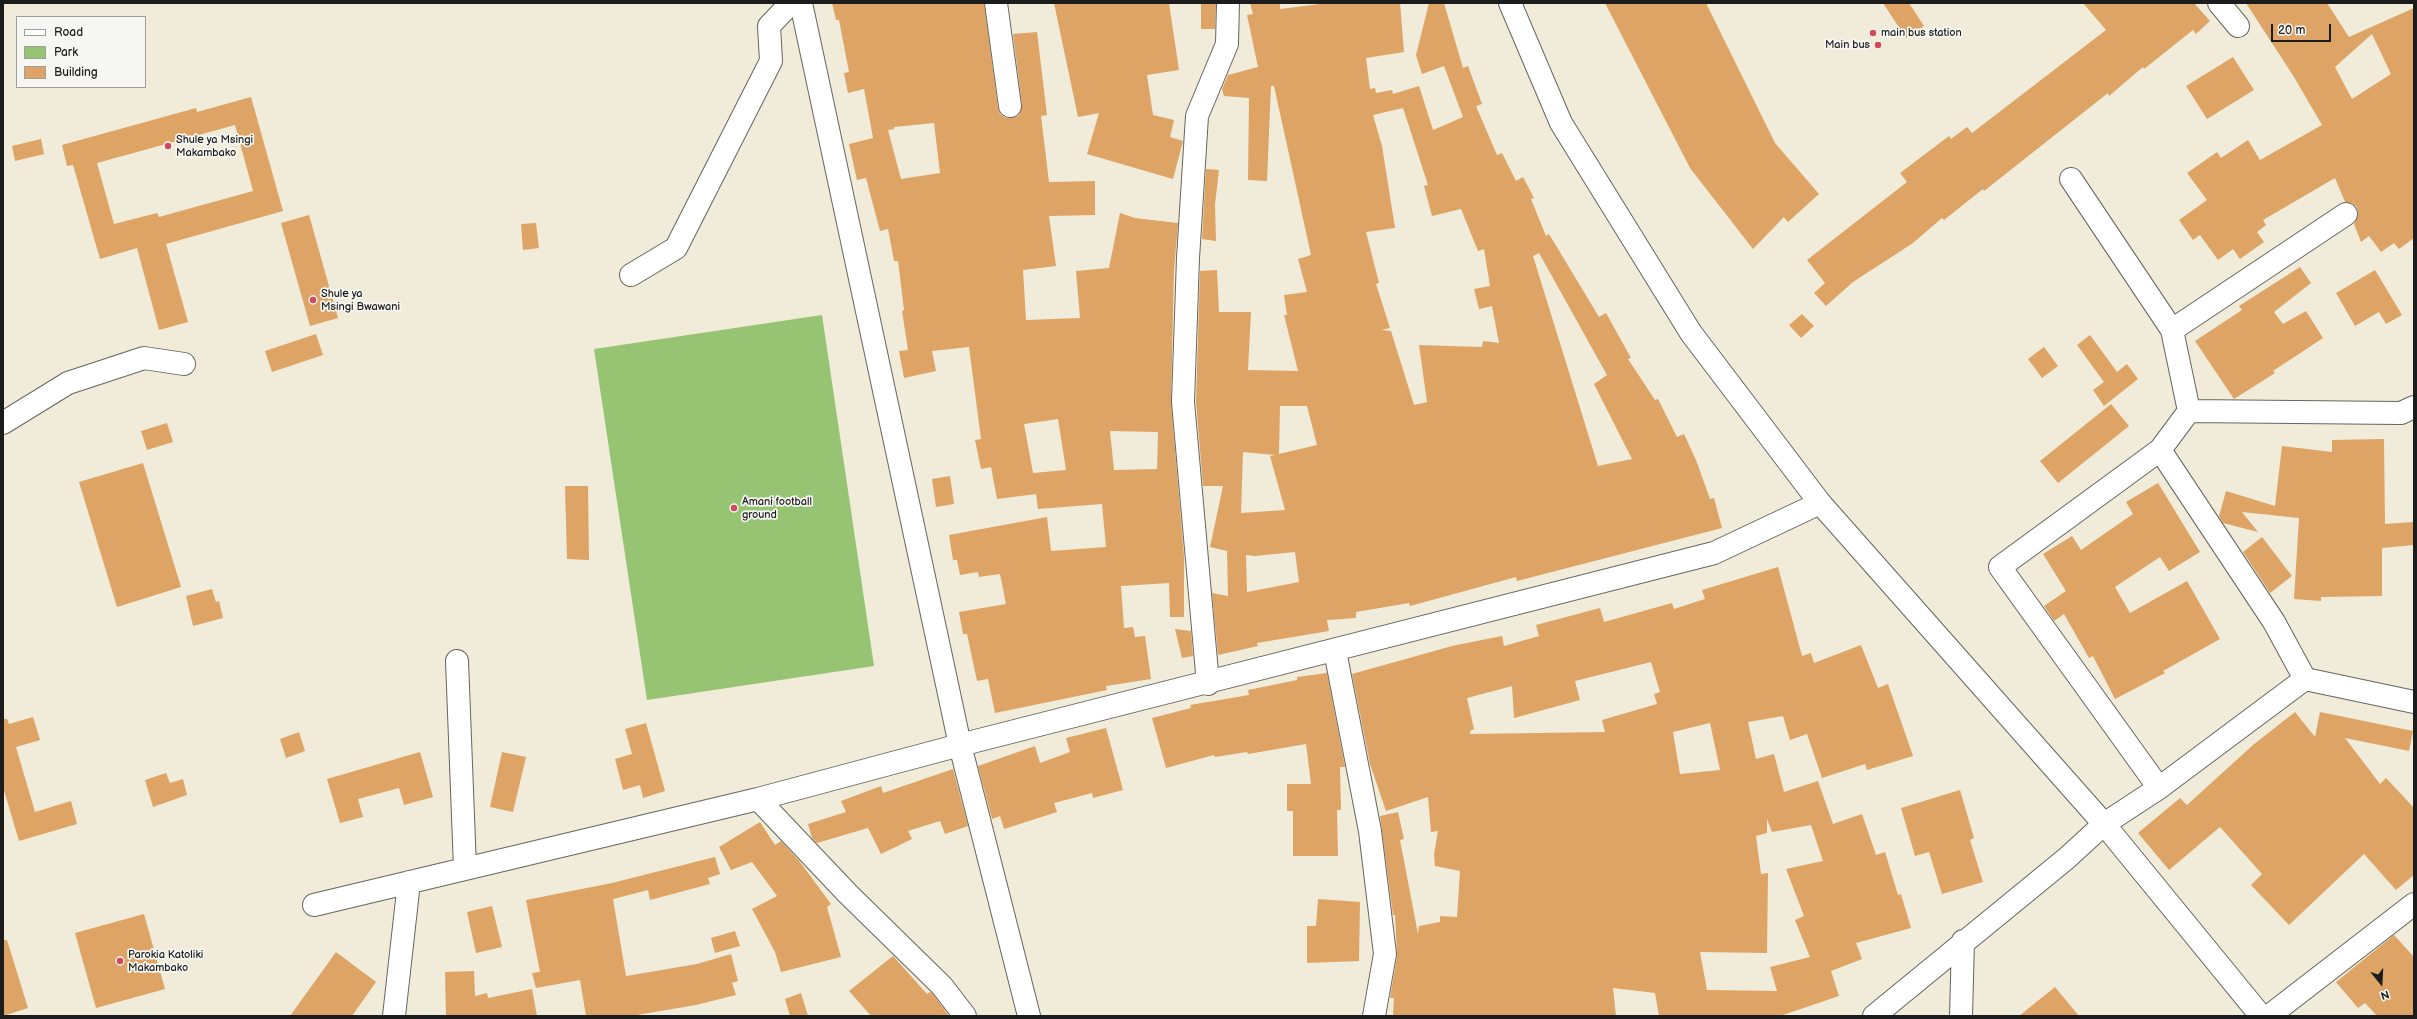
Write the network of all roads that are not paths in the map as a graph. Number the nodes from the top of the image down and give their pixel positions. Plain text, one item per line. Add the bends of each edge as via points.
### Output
1 (791, 3) edge
2 (801, 3) edge
3 (996, 3) edge
4 (1228, 3) edge
5 (1510, 3) edge
6 (2219, 3) edge
7 (2238, 26) dead end
8 (1010, 106) dead end
9 (2070, 179) dead end
10 (2346, 214) dead end
11 (631, 275) dead end
12 (2172, 330) junction
13 (184, 364) dead end
14 (2414, 407) edge
15 (2189, 411) junction
16 (3, 423) edge
17 (2160, 450) junction
18 (1820, 503) junction
19 (1335, 651) junction
20 (457, 661) dead end
21 (2305, 679) junction
22 (1208, 684) junction
23 (2414, 702) edge
24 (960, 745) junction
25 (2159, 788) junction
26 (758, 799) junction
27 (2104, 824) junction
28 (465, 868) junction
29 (409, 882) junction
30 (2414, 904) edge
31 (314, 905) dead end
32 (1963, 942) junction
33 (394, 1016) edge
34 (965, 1016) edge
35 (1029, 1016) edge
36 (1374, 1016) edge
37 (1874, 1016) edge
38 (1961, 1016) edge
39 (2261, 1016) edge
40 (2269, 1016) edge

1 - 11 main road via 768,26 771,61 676,248
2 - 24 main road
3 - 8 main road
4 - 22 main road via 1227,44 1197,116 1188,258 1184,394
5 - 18 main road via 1561,123 1674,306 1691,333
6 - 7 main road
9 - 12 main road
10 - 12 main road
12 - 15 main road
13 - 16 main road via 144,358 68,383
14 - 15 main road via 2401,413
15 - 17 main road
17 - 21 main road via 2274,622
17 - 25 main road via 2000,567
18 - 19 main road via 1714,553
18 - 27 main road
19 - 22 main road
19 - 36 main road via 1370,831 1385,954
20 - 28 main road
21 - 23 main road
21 - 25 main road
22 - 24 main road
24 - 26 main road
24 - 35 main road
25 - 27 main road
26 - 28 main road
26 - 34 main road via 848,894 942,986
27 - 32 main road via 2067,858
27 - 39 main road
28 - 29 main road
29 - 31 main road
29 - 33 main road
30 - 40 main road
32 - 37 main road
32 - 38 main road

